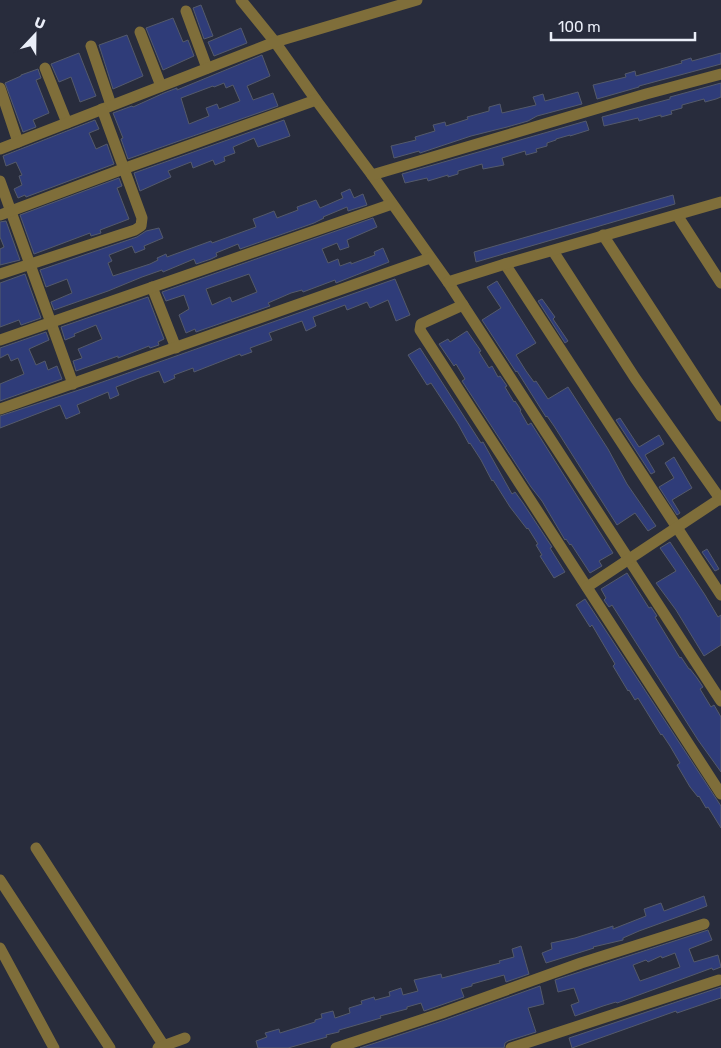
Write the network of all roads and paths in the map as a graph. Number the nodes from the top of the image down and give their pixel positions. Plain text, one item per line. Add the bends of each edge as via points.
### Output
1 (241, 0) edge
2 (417, 0) edge
3 (186, 12) dead end
4 (140, 32) dead end
5 (275, 42) junction
6 (91, 46) dead end
7 (45, 68) dead end
8 (207, 68) junction
9 (721, 74) edge
10 (161, 86) junction
11 (0, 88) edge
12 (316, 100) junction
13 (107, 107) junction
14 (66, 123) junction
15 (18, 142) junction
16 (0, 149) edge
17 (123, 168) junction
18 (372, 175) junction
19 (0, 181) edge
20 (721, 202) edge
21 (392, 204) junction
22 (12, 211) junction
23 (0, 215) edge
24 (677, 215) junction
25 (603, 235) junction
26 (553, 251) junction
27 (430, 258) junction
28 (30, 264) junction
29 (505, 264) junction
30 (0, 274) edge
31 (448, 282) junction
32 (721, 284) edge
33 (152, 287) junction
34 (462, 305) junction
35 (51, 322) junction
36 (0, 340) edge
37 (176, 348) junction
38 (73, 384) junction
39 (0, 410) edge
40 (721, 416) edge
41 (721, 499) edge
42 (676, 528) junction
43 (627, 559) junction
44 (587, 587) junction
45 (721, 595) edge
46 (721, 701) edge
47 (721, 794) edge
48 (36, 848) dead end
49 (0, 880) edge
50 (704, 924) dead end
51 (0, 948) edge
52 (720, 980) dead end
53 (185, 1038) dead end
54 (161, 1047) edge
55 (54, 1048) edge
56 (110, 1048) edge
57 (336, 1048) edge
58 (511, 1048) edge

1 - 5 street
2 - 5 street
3 - 8 street
4 - 10 street
5 - 8 street
5 - 12 street
6 - 13 street
7 - 14 street
8 - 10 street
9 - 18 street
10 - 13 street
11 - 15 street
12 - 17 street
12 - 18 street
13 - 14 street
13 - 17 street
14 - 15 street
15 - 16 street
17 - 22 street
17 - 28 street via 142,218 141,226
18 - 21 street
19 - 22 street
20 - 24 street
21 - 27 street
21 - 33 street
22 - 23 street
22 - 28 street
24 - 25 street
24 - 32 street
25 - 26 street
25 - 40 street
26 - 29 street
26 - 41 street via 635,378
27 - 31 street
27 - 37 street
28 - 30 street
28 - 35 street
29 - 31 street
29 - 42 street
31 - 34 street
33 - 35 street
33 - 37 street
34 - 43 street
34 - 44 street via 421,324 420,330
35 - 36 street
35 - 38 street
37 - 38 street
38 - 39 street
41 - 42 street
42 - 43 street
42 - 45 street
43 - 44 street
43 - 46 street
44 - 47 street
48 - 54 street
49 - 56 street
50 - 57 street
51 - 55 street
52 - 58 street
53 - 54 street

